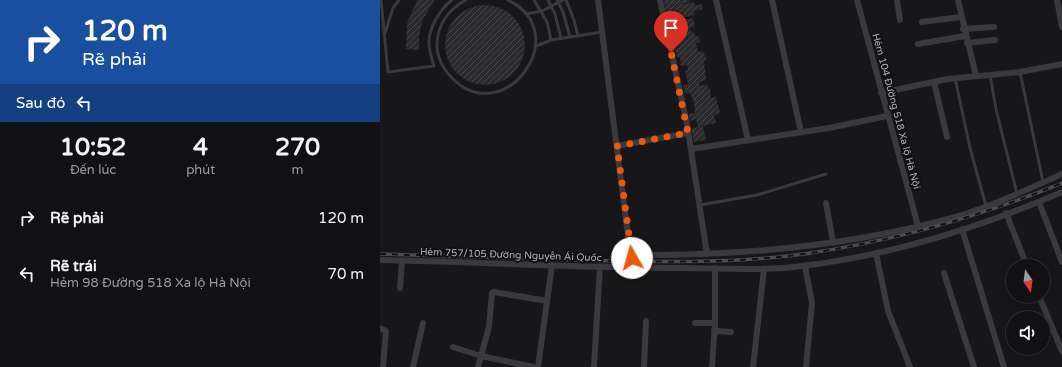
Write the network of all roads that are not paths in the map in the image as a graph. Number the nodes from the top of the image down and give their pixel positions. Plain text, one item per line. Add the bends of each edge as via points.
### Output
1 (381, 0) edge
2 (399, 0) edge
3 (452, 0) edge
4 (466, 0) edge
5 (508, 0) edge
6 (534, 0) edge
7 (548, 0) edge
8 (563, 0) edge
9 (566, 0) edge
10 (598, 0) edge
11 (660, 0) edge
12 (716, 0) edge
13 (772, 0) edge
14 (857, 0) edge
15 (897, 0) edge
16 (958, 0) edge
17 (1057, 0) edge
18 (514, 1) edge
19 (558, 1) edge
20 (552, 6) junction
21 (542, 11) junction
22 (526, 14) junction
23 (961, 17) junction
24 (900, 20) dead end
25 (922, 22) dead end
26 (994, 27) dead end
27 (1062, 27) edge
28 (963, 28) junction
29 (602, 32) junction
30 (384, 35) junction
31 (578, 36) junction
32 (965, 36) junction
33 (570, 37) junction
34 (561, 38) junction
35 (552, 40) junction
36 (995, 40) dead end
37 (967, 43) junction
38 (918, 44) dead end
39 (536, 46) junction
40 (1062, 64) edge
41 (1020, 72) junction
42 (990, 75) junction
43 (976, 76) junction
44 (955, 78) junction
45 (934, 82) junction
46 (881, 93) junction
47 (887, 116) junction
48 (802, 132) junction
49 (688, 133) junction
50 (948, 137) dead end
51 (748, 140) junction
52 (617, 146) junction
53 (691, 149) junction
54 (826, 174) dead end
55 (1062, 174) edge
56 (1043, 182) junction
57 (1062, 192) edge
58 (1018, 194) junction
59 (1038, 202) junction
60 (826, 203) dead end
61 (700, 205) junction
62 (986, 206) junction
63 (1006, 213) junction
64 (918, 226) junction
65 (962, 229) junction
66 (834, 242) junction
67 (876, 253) junction
68 (707, 254) junction
69 (632, 255) junction
70 (1024, 259) edge
71 (380, 260) edge
72 (402, 261) junction
73 (1062, 262) edge
74 (552, 265) junction
75 (600, 266) junction
76 (805, 266) junction
77 (632, 268) junction
78 (715, 268) junction
79 (764, 269) junction
80 (944, 273) dead end
81 (400, 288) dead end
82 (547, 301) junction
83 (1042, 303) edge
84 (646, 321) dead end
85 (423, 323) dead end
86 (695, 323) dead end
87 (715, 323) junction
88 (380, 328) edge
89 (714, 331) junction
90 (731, 332) dead end
91 (453, 347) dead end
92 (1062, 351) edge
93 (481, 356) junction
94 (383, 367) edge
95 (413, 367) edge
96 (478, 367) edge
97 (534, 367) edge
98 (538, 367) edge
99 (594, 367) edge
100 (644, 367) edge
101 (712, 367) edge
102 (753, 367) edge
103 (806, 367) edge
104 (910, 367) edge
105 (974, 367) edge
106 (1004, 367) edge

1 - 30 lane
2 - 30 lane via 393,8
3 - 30 lane via 440,12 432,29 429,43 434,66 388,72
4 - 39 lane via 446,16 439,29 437,44 439,59 446,73 457,83 470,90 485,93 500,91 514,84 525,74
5 - 18 lane
6 - 21 lane
7 - 20 lane
8 - 19 lane
9 - 31 lane
10 - 29 street
11 - 49 street
12 - 51 street
13 - 48 street
14 - 46 street, Hẻm 104 Đường 518 Xa lộ Hà Nội
15 - 24 street
16 - 23 street
17 - 27 street
18 - 22 lane
19 - 20 lane
19 - 33 lane
20 - 21 lane
20 - 34 lane
21 - 22 lane
21 - 35 lane
22 - 39 lane via 535,35
23 - 25 street
23 - 28 street
26 - 28 street
28 - 32 street
29 - 31 lane
29 - 52 street
31 - 33 lane
32 - 37 street
32 - 38 street
33 - 34 lane
34 - 35 lane
35 - 39 lane
36 - 37 street
37 - 43 street
40 - 41 street
41 - 42 street
41 - 56 lane
42 - 43 street
42 - 58 lane
43 - 44 street
44 - 45 street
44 - 62 lane
45 - 46 street
45 - 50 street
46 - 47 street, Hẻm 104 Đường 518 Xa lộ Hà Nội
47 - 48 street
47 - 64 street, Hẻm 104 Đường 518 Xa lộ Hà Nội
48 - 51 street
49 - 52 street
49 - 53 street
51 - 53 street
52 - 69 street
53 - 61 street
54 - 61 lane via 757,194
55 - 56 street
56 - 58 street
57 - 59 street, Hẻm 757/105 Đường Nguyễn Ái Quốc
58 - 62 street
59 - 63 street, Hẻm 757/105 Đường Nguyễn Ái Quốc
59 - 73 street
60 - 66 street
61 - 68 street
62 - 64 street
63 - 65 street, Hẻm 757/105 Đường Nguyễn Ái Quốc
63 - 70 street
64 - 66 street
65 - 67 street, Hẻm 757/105 Đường Nguyễn Ái Quốc
65 - 106 street
66 - 68 street
67 - 76 street, Hẻm 757/105 Đường Nguyễn Ái Quốc
67 - 104 street via 888,311
68 - 69 street
69 - 77 street
71 - 72 street, Hẻm 757/105 Đường Nguyễn Ái Quốc
72 - 74 street, Hẻm 757/105 Đường Nguyễn Ái Quốc
72 - 81 street
74 - 75 street, Hẻm 757/105 Đường Nguyễn Ái Quốc
74 - 82 street
75 - 77 street, Hẻm 757/105 Đường Nguyễn Ái Quốc
75 - 99 street
76 - 79 street, Hẻm 757/105 Đường Nguyễn Ái Quốc
76 - 103 street via 812,303
77 - 78 street, Hẻm 757/105 Đường Nguyễn Ái Quốc
78 - 79 street, Hẻm 757/105 Đường Nguyễn Ái Quốc
78 - 87 street
79 - 102 street
80 - 105 street
82 - 93 street via 492,293
82 - 98 street
83 - 92 street
84 - 100 street
85 - 95 street
86 - 87 street
87 - 89 street
88 - 94 street via 386,331
89 - 90 street
89 - 101 street
91 - 93 street
93 - 96 street
93 - 97 street

